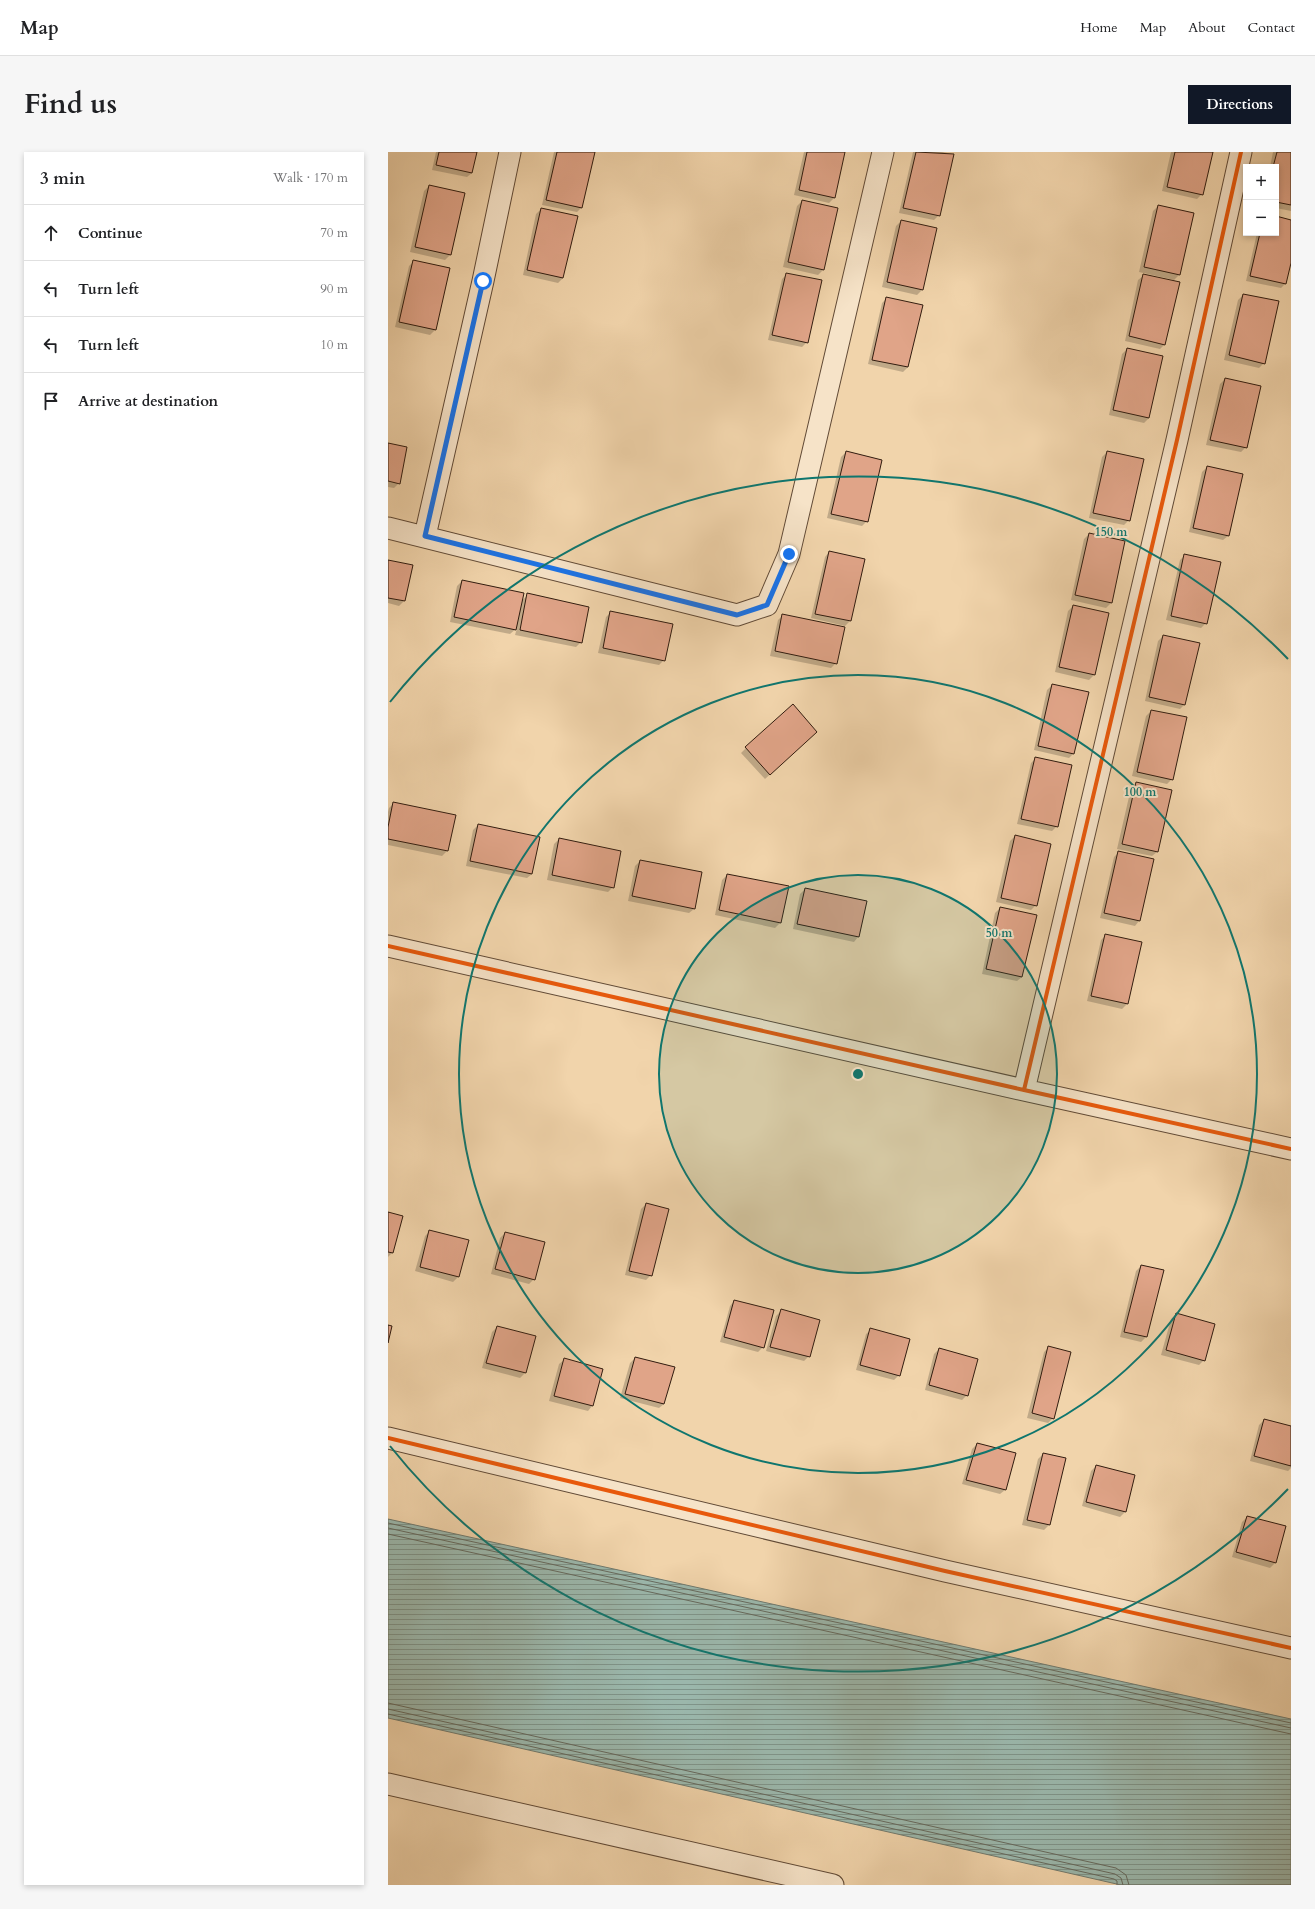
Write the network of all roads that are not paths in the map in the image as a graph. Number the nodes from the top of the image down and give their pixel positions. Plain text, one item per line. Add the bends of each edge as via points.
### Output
1 (510, 152) edge
2 (883, 152) edge
3 (1241, 152) edge
4 (388, 528) edge
5 (425, 536) junction
6 (388, 946) edge
7 (1024, 1090) junction
8 (1291, 1149) edge
9 (388, 1438) edge
10 (1291, 1648) edge
11 (388, 1784) edge
12 (832, 1885) edge

1 - 5 street
2 - 5 street via 789,554 767,605 737,615
3 - 7 street
4 - 5 street
6 - 7 street
7 - 8 street
9 - 10 street via 937,1570
11 - 12 street

